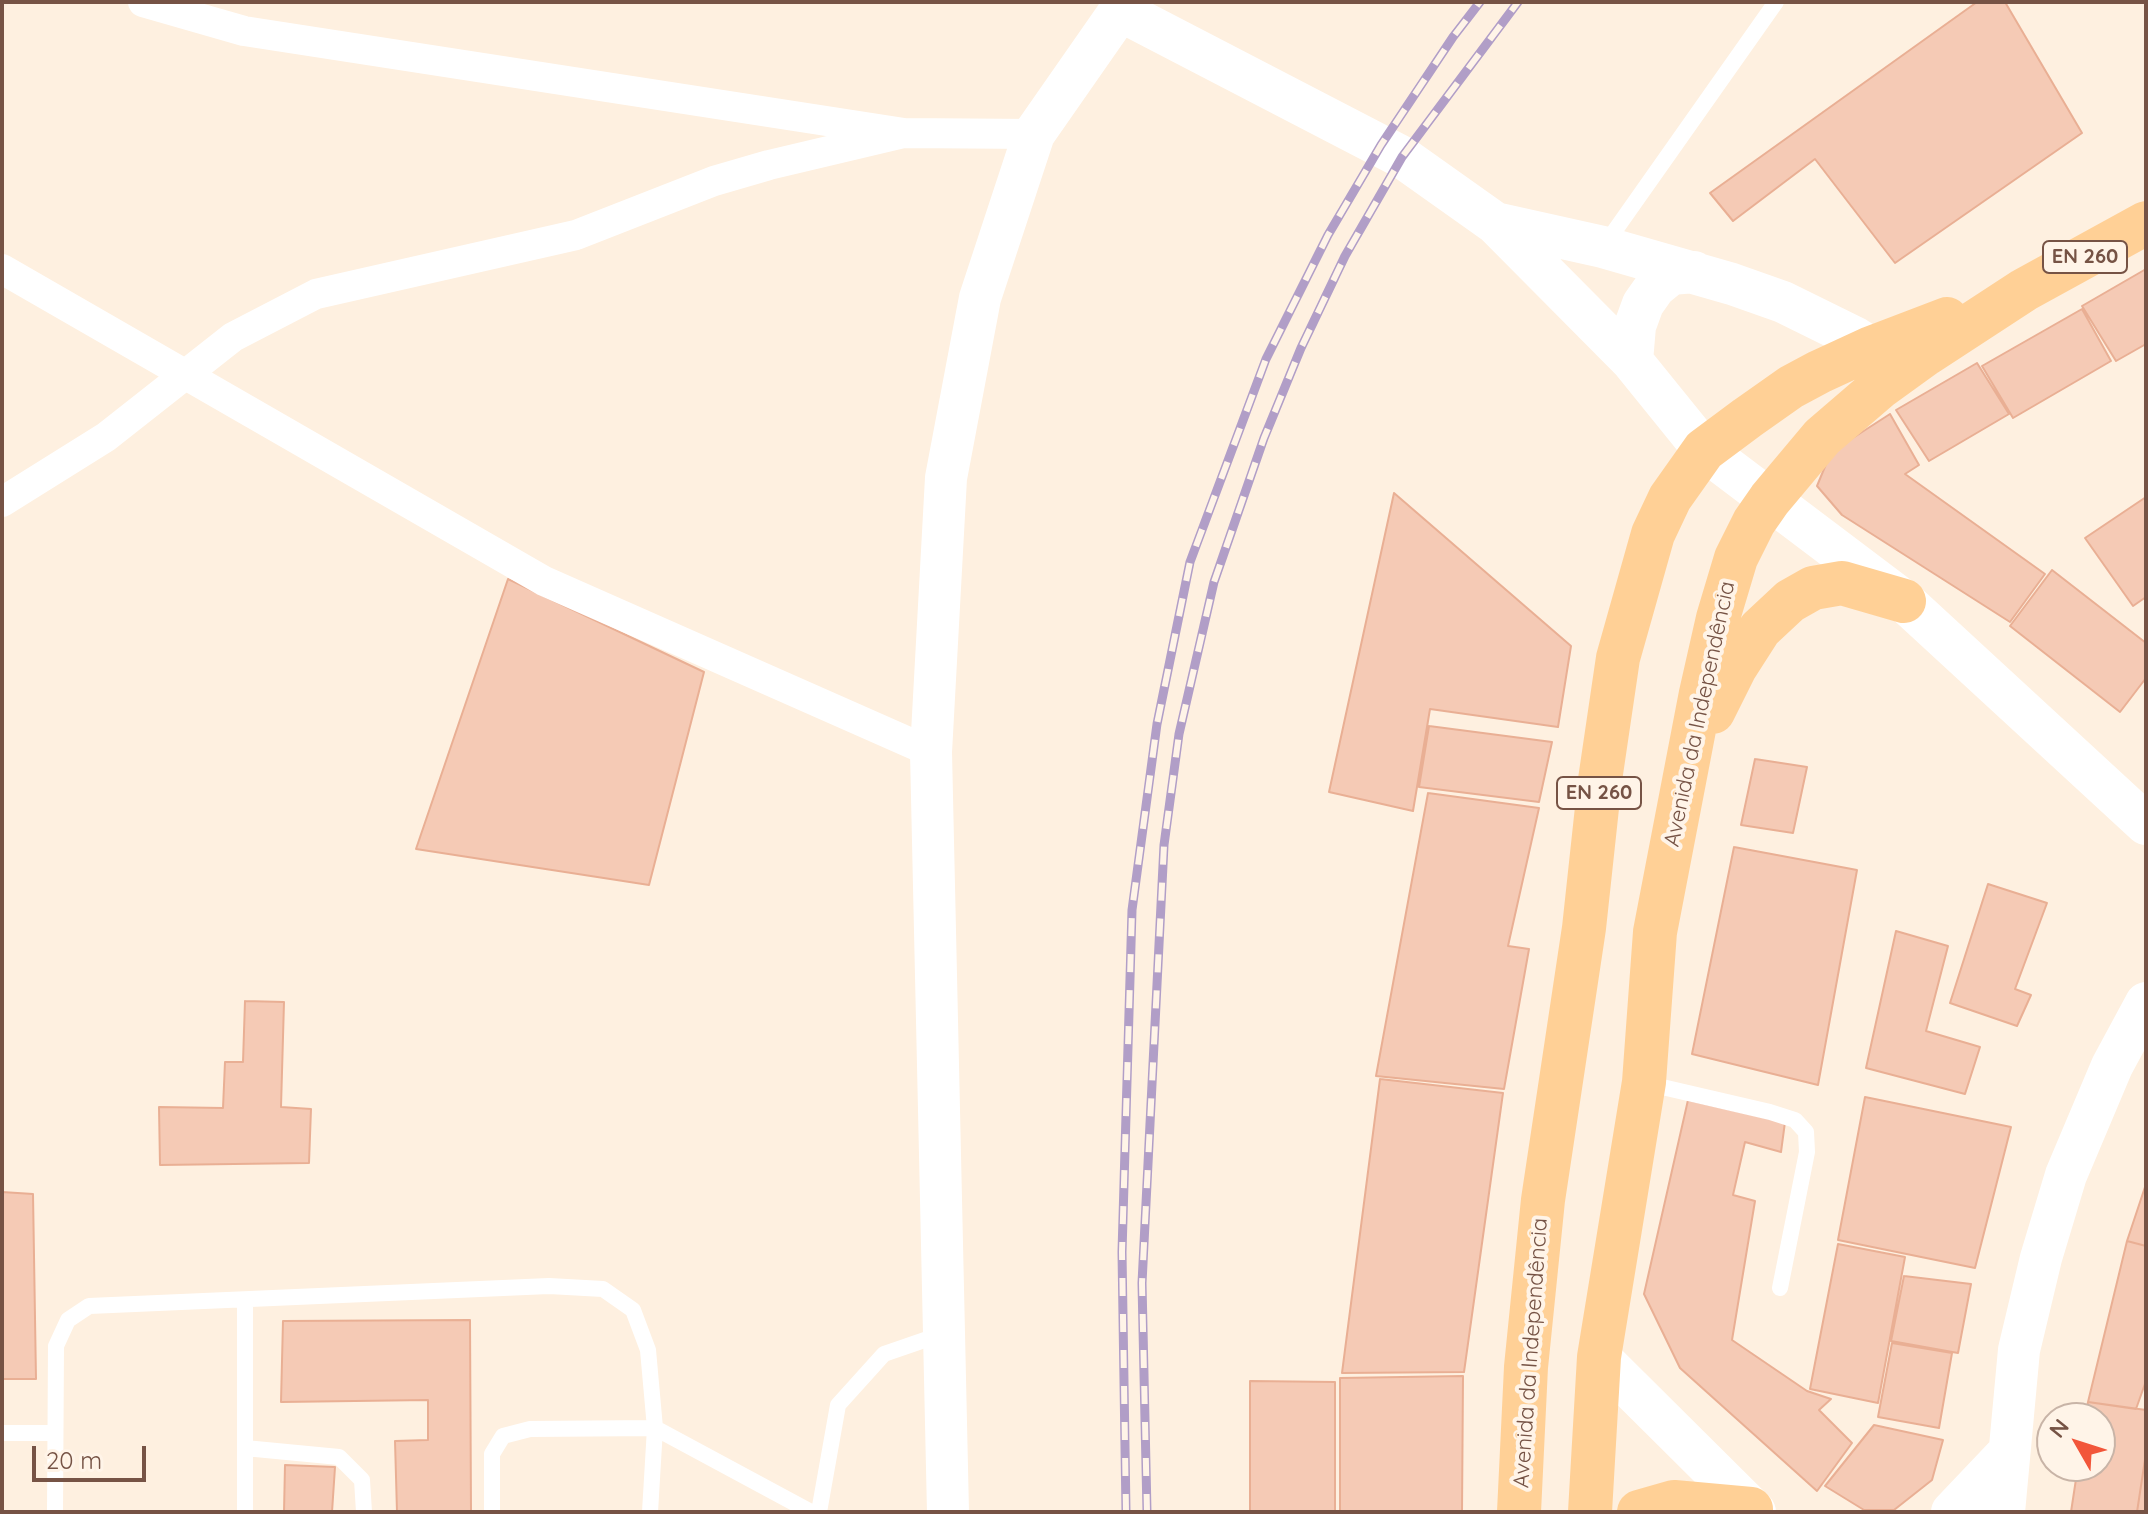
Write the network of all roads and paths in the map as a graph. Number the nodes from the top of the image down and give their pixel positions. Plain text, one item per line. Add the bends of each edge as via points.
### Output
1 (143, 2) edge
2 (1776, 2) edge
3 (1122, 6) edge
4 (904, 133) junction
5 (1034, 134) junction
6 (1495, 223) junction
7 (2146, 223) edge
8 (1603, 247) junction
9 (2, 269) edge
10 (1694, 272) junction
11 (2024, 290) junction
12 (1871, 348) junction
13 (1632, 361) junction
14 (185, 374) junction
15 (1704, 450) junction
16 (1770, 499) junction
17 (2, 502) edge
18 (1904, 601) junction
19 (931, 752) junction
20 (1690, 761) junction
21 (2146, 824) edge
22 (1584, 928) junction
23 (1655, 932) junction
24 (2146, 1003) edge
25 (1644, 1082) junction
26 (1780, 1288) dead end
27 (245, 1300) junction
28 (944, 1333) junction
29 (1599, 1357) junction
30 (655, 1428) junction
31 (2, 1433) edge
32 (54, 1433) junction
33 (245, 1448) junction
34 (2009, 1452) junction
35 (1753, 1510) edge
36 (55, 1512) edge
37 (245, 1512) edge
38 (364, 1512) edge
39 (492, 1512) edge
40 (650, 1512) edge
41 (811, 1512) edge
42 (819, 1512) edge
43 (948, 1512) edge
44 (1519, 1512) edge
45 (1590, 1512) edge
46 (1639, 1512) edge
47 (1952, 1512) edge
48 (2004, 1512) edge

1 - 4 street via 244,31
2 - 8 lane
3 - 5 street
3 - 6 street via 1402,157
4 - 5 street
4 - 14 street via 714,181 576,235 316,294 233,337
5 - 19 street via 980,298 946,478
6 - 8 street
6 - 13 street
7 - 11 main road, EN 260
8 - 10 street
9 - 14 street
10 - 12 street via 1783,302
10 - 13 street via 1671,274 1643,304
11 - 12 main road, Avenida da Independência / EN 260
11 - 16 main road, Avenida da Independência / EN 260 via 1879,388 1822,437
12 - 15 main road, Avenida da Independência / EN 260 via 1791,387
13 - 15 street
14 - 17 street via 106,437
14 - 19 street via 544,581
15 - 16 street
15 - 22 main road, Avenida da Independência / EN 260 via 1670,498 1653,534 1618,658
16 - 18 street
16 - 20 main road, Avenida da Independência / EN 260 via 1736,558 1718,618
18 - 20 main road via 1842,583 1813,588 1790,601 1760,629 1735,668
18 - 21 street
19 - 28 street
20 - 23 main road, Avenida da Independência / EN 260
22 - 23 main road
22 - 44 main road, Avenida da Independência / EN 260 via 1543,1200 1526,1367
23 - 25 main road, Avenida da Independência / EN 260
24 - 34 street via 2112,1066 2066,1175 2019,1350
25 - 26 lane via 1770,1112 1795,1120 1806,1132 1807,1152
25 - 29 main road, Avenida da Independência / EN 260
27 - 30 lane via 549,1286 603,1289 633,1310 648,1350
27 - 32 lane via 89,1306 68,1320 56,1346
27 - 33 lane
28 - 42 lane via 884,1354 838,1405
28 - 43 street
29 - 35 street
29 - 45 main road, Avenida da Independência / EN 260
30 - 39 lane via 530,1429 503,1436 492,1454
30 - 40 lane
30 - 41 lane
31 - 32 lane
32 - 36 lane
33 - 37 lane
33 - 38 lane via 339,1457 362,1480
34 - 47 street
34 - 48 street
35 - 46 main road via 1674,1502

